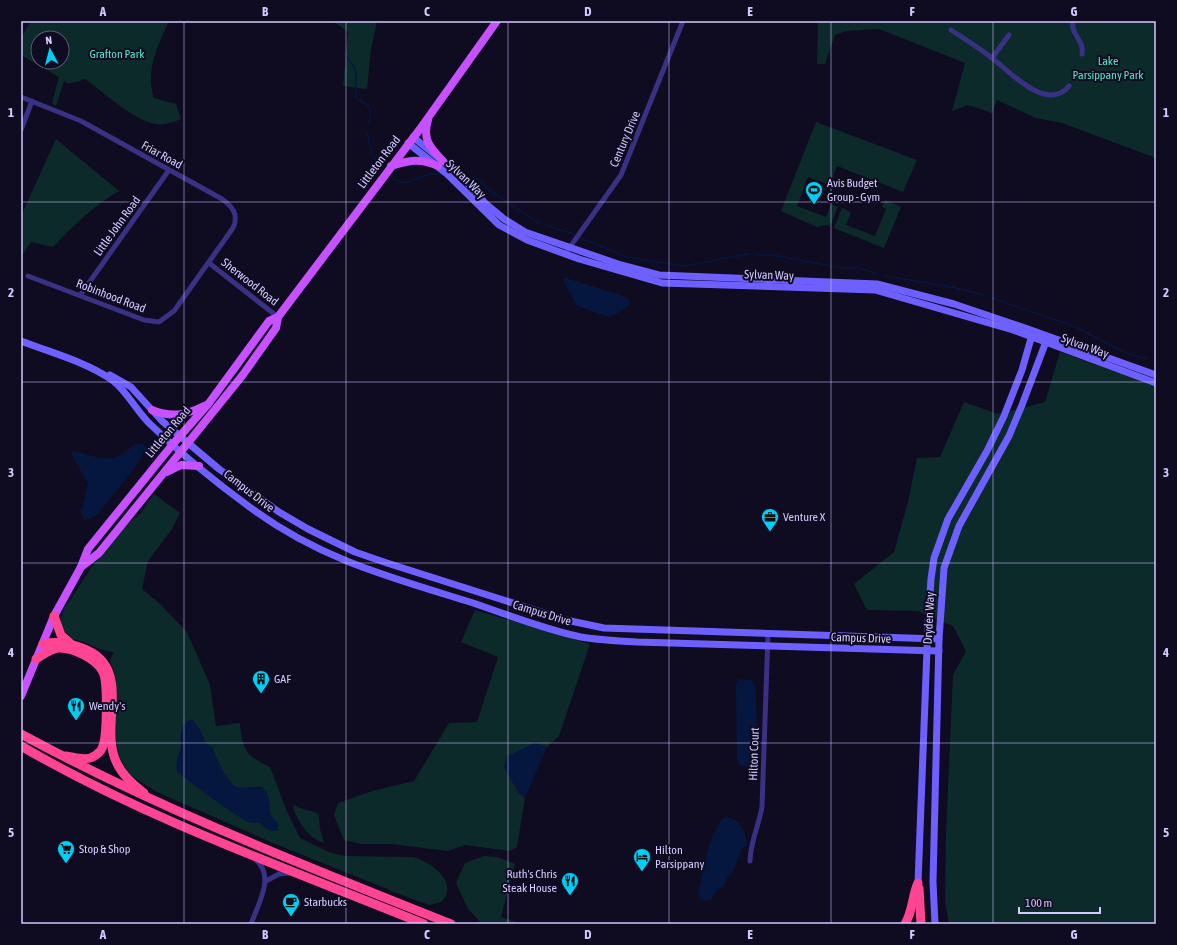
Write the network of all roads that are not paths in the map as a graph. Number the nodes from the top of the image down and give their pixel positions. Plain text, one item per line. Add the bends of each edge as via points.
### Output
1 (497, 21) edge
2 (683, 21) edge
3 (1073, 21) edge
4 (951, 30) dead end
5 (1008, 35) dead end
6 (1082, 54) dead end
7 (992, 58) junction
8 (1069, 86) dead end
9 (21, 97) edge
10 (32, 101) junction
11 (429, 115) junction
12 (21, 130) edge
13 (411, 140) junction
14 (440, 164) junction
15 (391, 166) junction
16 (169, 170) junction
17 (567, 251) junction
18 (209, 263) junction
19 (28, 276) dead end
20 (81, 294) junction
21 (278, 317) junction
22 (981, 317) junction
23 (1033, 330) junction
24 (1048, 336) junction
25 (1030, 338) junction
26 (21, 341) edge
27 (1045, 344) junction
28 (92, 369) junction
29 (1144, 375) junction
30 (1156, 375) edge
31 (1156, 383) edge
32 (208, 403) junction
33 (152, 410) junction
34 (180, 436) junction
35 (189, 443) junction
36 (173, 444) junction
37 (182, 451) junction
38 (199, 466) junction
39 (160, 478) junction
40 (81, 567) junction
41 (54, 616) junction
42 (768, 634) junction
43 (927, 639) junction
44 (939, 639) junction
45 (43, 644) junction
46 (71, 644) junction
47 (768, 646) junction
48 (927, 650) junction
49 (939, 651) junction
50 (36, 659) junction
51 (21, 696) edge
52 (21, 734) edge
53 (21, 746) edge
54 (58, 754) junction
55 (157, 803) junction
56 (245, 851) junction
57 (750, 861) dead end
58 (298, 873) junction
59 (266, 881) junction
60 (918, 883) junction
61 (251, 924) edge
62 (424, 924) edge
63 (451, 924) edge
64 (905, 924) edge
65 (921, 924) edge
66 (935, 924) edge

1 - 11 main road, Littleton Road
2 - 17 street, Century Drive via 621,175
3 - 6 street via 1074,30 1082,45
4 - 7 street
5 - 7 street
7 - 8 street via 1023,85 1041,92 1057,95
9 - 10 street, Friar Road
10 - 12 street
10 - 16 street, Friar Road via 81,121
11 - 13 main road, Littleton Road
11 - 14 main road via 426,139
13 - 14 street, Sylvan Way
13 - 15 main road, Littleton Road
14 - 15 main road via 418,160
14 - 17 street, Sylvan Way via 499,225 527,240
15 - 21 main road, Littleton Road
16 - 18 street, Friar Road via 222,198 234,211 236,222
16 - 20 street, Little John Road
17 - 22 street, Sylvan Way via 622,273 662,283 875,290
18 - 20 street, Robinhood Road via 171,314 159,322 144,320
18 - 21 street, Sherwood Road
19 - 20 street, Robinhood Road
21 - 32 main road, Littleton Road via 269,321
21 - 35 main road, Littleton Road via 276,328
22 - 23 street, Sylvan Way
22 - 25 street, Sylvan Way
23 - 24 street, Sylvan Way
23 - 25 street, Dryden Way
24 - 27 street, Dryden Way
24 - 29 street, Sylvan Way
25 - 27 street, Sylvan Way
25 - 43 street, Dryden Way via 1022,370 1004,416 956,504 940,540 931,579
26 - 28 street
27 - 29 street, Sylvan Way
27 - 44 street, Dryden Way via 1009,436 965,513 953,540 942,583
28 - 33 street, Campus Drive via 125,383
28 - 36 street, Campus Drive via 110,378 120,387 149,423
29 - 30 street, Sylvan Way
29 - 31 street, Sylvan Way
32 - 33 main road via 191,413 180,415 167,415
32 - 34 main road, Littleton Road
33 - 34 street, Campus Drive
34 - 35 street, Campus Drive
34 - 36 main road, Littleton Road
35 - 37 main road, Littleton Road
35 - 42 street, Campus Drive via 219,469 285,516 333,542 387,563 586,625 635,630
36 - 37 street, Campus Drive
36 - 40 main road, Littleton Road via 88,549
37 - 38 street, Campus Drive
37 - 39 main road, Littleton Road
38 - 39 main road via 181,465
38 - 47 street, Campus Drive via 266,519 298,538 340,560 414,585 584,637 637,642
39 - 40 main road, Littleton Road via 99,553
40 - 41 main road, Littleton Road
41 - 45 main road, Littleton Road
41 - 46 highway via 61,635
42 - 43 street, Campus Drive
42 - 47 street, Hilton Court
43 - 44 street, Campus Drive
43 - 48 street, Dryden Way
44 - 49 street, Dryden Way
45 - 46 highway
45 - 50 main road, Littleton Road
46 - 55 highway via 95,654 107,668 112,685 111,736 114,758 126,777
47 - 48 street, Campus Drive
47 - 57 street, Hilton Court via 762,807 750,848
48 - 49 street, Campus Drive
48 - 60 street, Dryden Way
49 - 66 street, Dryden Way via 933,882
50 - 51 main road, Littleton Road
50 - 54 highway via 53,649 65,649 93,660 104,676 106,715 102,749 95,756 88,758
52 - 54 highway
53 - 56 highway via 132,803
54 - 55 highway
55 - 63 highway
56 - 58 highway
56 - 59 street via 261,865
58 - 59 street via 279,874
58 - 62 highway
59 - 61 street
60 - 64 highway
60 - 65 highway

